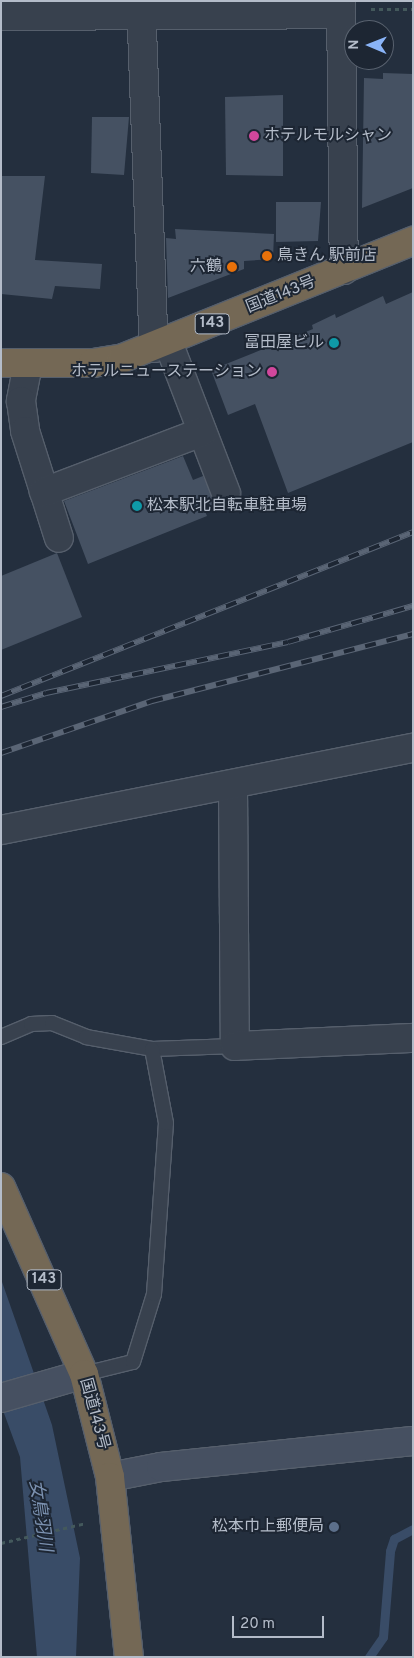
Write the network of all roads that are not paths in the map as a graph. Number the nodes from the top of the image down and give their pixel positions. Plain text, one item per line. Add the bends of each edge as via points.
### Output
1 (342, 8) edge
2 (141, 10) edge
3 (1, 16) edge
4 (413, 241) edge
5 (344, 270) junction
6 (161, 344) junction
7 (1, 363) edge
8 (28, 364) junction
9 (202, 432) junction
10 (220, 489) dead end
11 (44, 492) junction
12 (59, 538) dead end
13 (413, 748) edge
14 (233, 785) junction
15 (1, 830) edge
16 (1, 1037) edge
17 (413, 1038) edge
18 (235, 1046) junction
19 (152, 1049) junction
20 (1, 1187) edge
21 (84, 1374) junction
22 (1, 1398) edge
23 (413, 1441) edge
24 (110, 1477) junction
25 (129, 1657) edge

1 - 2 street
1 - 5 street
2 - 3 street
2 - 6 street
4 - 5 highway, 国道143号 / 143
5 - 6 highway, 国道143号 / 143
6 - 8 highway, 国道143号 / 143 via 93,363
6 - 9 street
7 - 8 highway, 国道143号 / 143
8 - 11 street via 21,401
9 - 10 street
9 - 11 street
11 - 12 street
13 - 14 street
14 - 15 street
14 - 18 street
16 - 19 lane via 31,1024 52,1023 86,1037
17 - 18 street
18 - 19 lane
19 - 21 lane via 166,1123 154,1294 133,1362
20 - 21 highway, 国道143号 / 143
21 - 22 street
21 - 24 highway, 国道143号 / 143
23 - 24 street via 161,1467
24 - 25 highway, 国道143号 / 143

